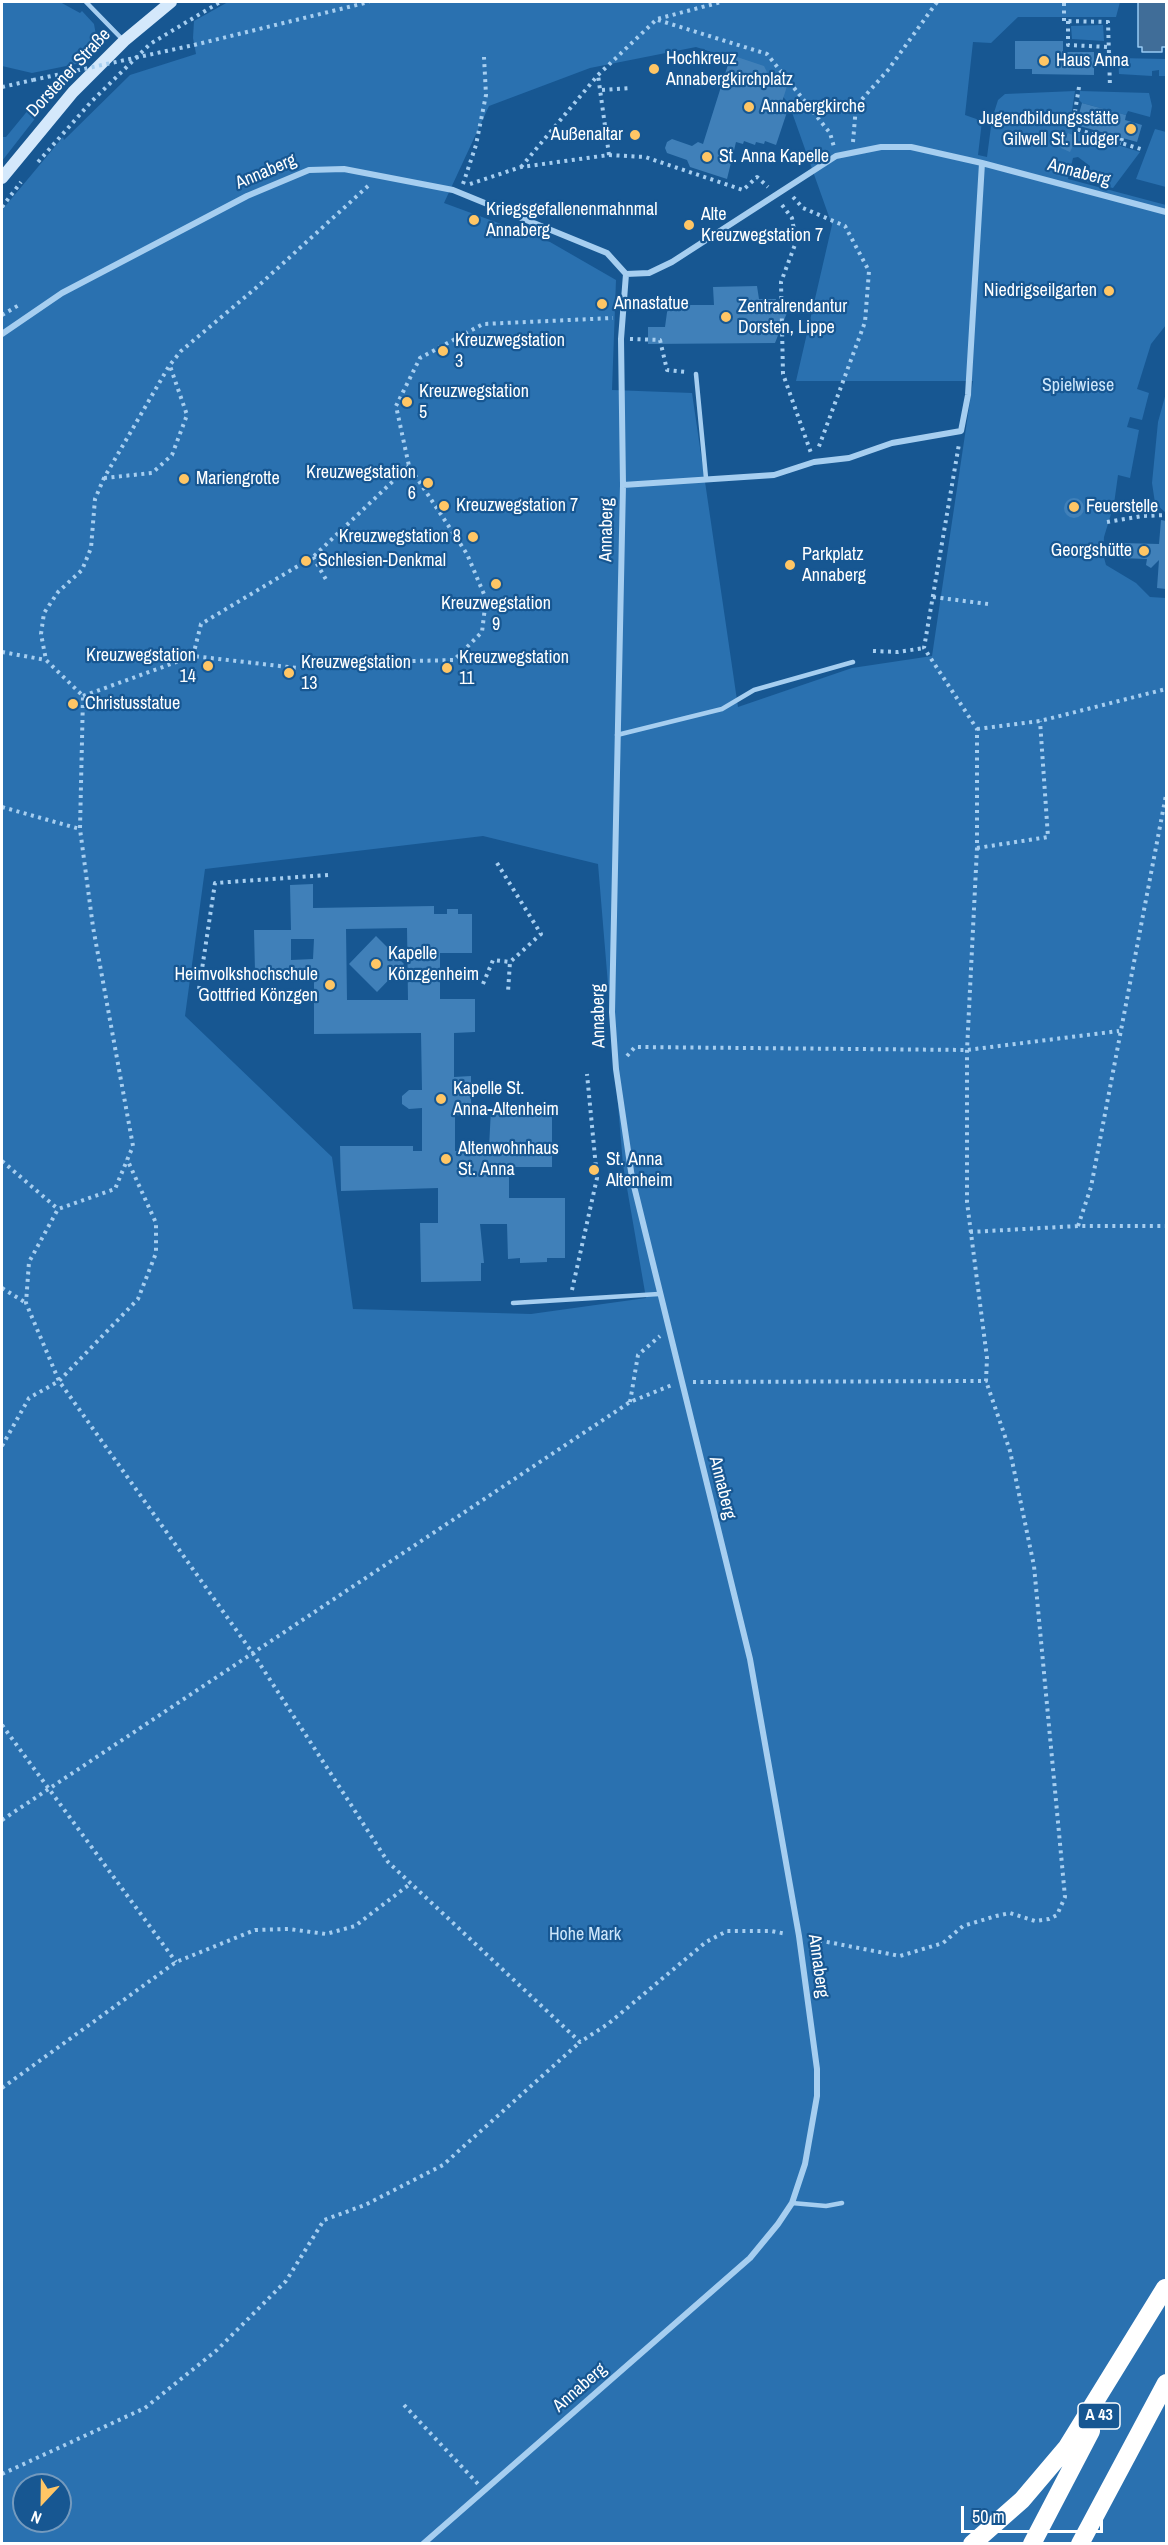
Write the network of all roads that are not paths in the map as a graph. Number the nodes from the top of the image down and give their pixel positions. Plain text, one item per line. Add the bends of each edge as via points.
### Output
1 (86, 2) edge
2 (171, 2) edge
3 (123, 41) junction
4 (982, 163) junction
5 (2, 178) edge
6 (1167, 212) edge
7 (626, 274) junction
8 (2, 334) edge
9 (696, 374) road end
10 (706, 478) junction
11 (623, 485) junction
12 (853, 662) dead end
13 (617, 735) junction
14 (659, 1294) junction
15 (513, 1302) dead end
16 (792, 2203) junction
17 (842, 2203) dead end
18 (1166, 2287) edge
19 (1167, 2382) edge
20 (423, 2544) edge
21 (972, 2544) edge
22 (1032, 2544) edge
23 (1080, 2544) edge

1 - 3 lane
2 - 3 main road, Dorstener Straße
3 - 5 main road, Dorstener Straße via 73,92
4 - 6 street, Annaberg
4 - 7 street, Annaberg via 896,145 836,156 672,262 649,273
4 - 10 street via 968,395 961,431 892,443 849,458 814,462 774,475
7 - 8 street, Annaberg via 607,253 453,190 380,175 309,170 278,181 62,293
7 - 11 street, Annaberg via 621,339
9 - 10 lane
10 - 11 street
11 - 13 street, Annaberg
12 - 13 lane via 754,690 722,709
13 - 14 street, Annaberg via 612,1012 616,1069 632,1178
14 - 15 lane
14 - 16 street, Annaberg via 750,1659 799,1936 817,2069 817,2096 805,2164
16 - 17 lane
16 - 20 street, Annaberg via 750,2258
18 - 21 highway via 1068,2447 1022,2500
18 - 22 highway, A 43
19 - 23 highway, A 43

